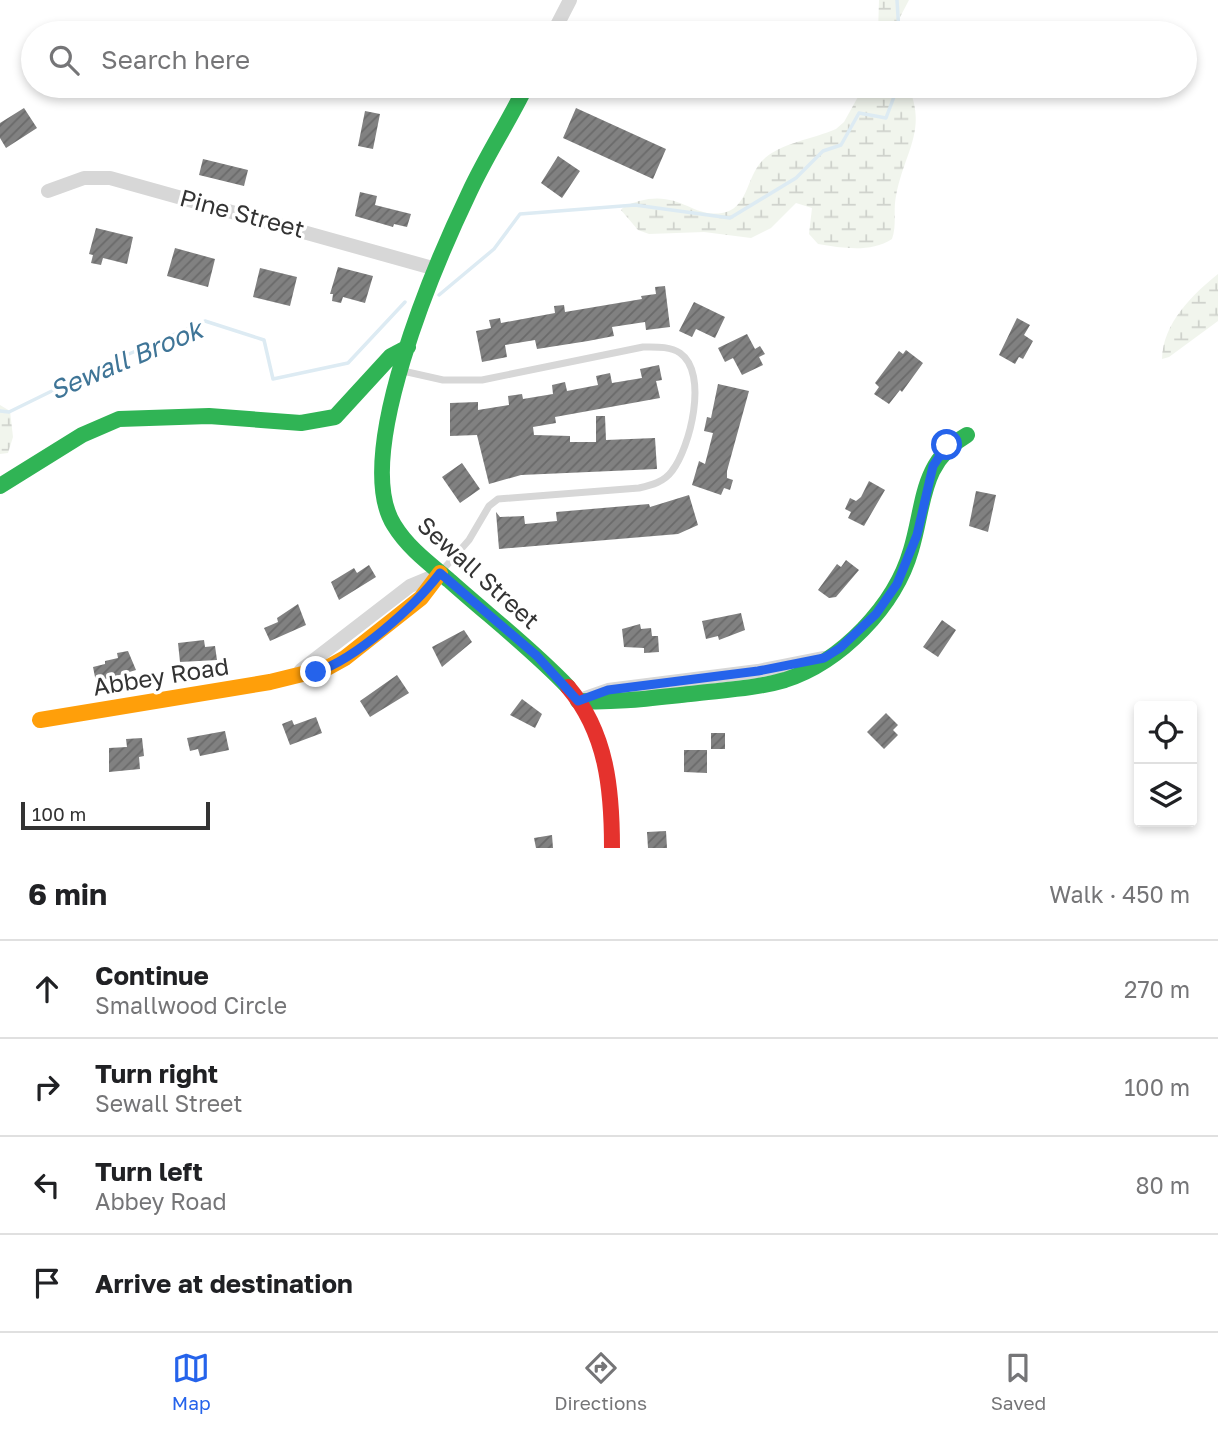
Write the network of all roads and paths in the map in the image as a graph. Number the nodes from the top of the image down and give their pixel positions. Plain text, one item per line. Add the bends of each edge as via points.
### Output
1 (570, 0) edge
2 (559, 21) edge
3 (520, 98) edge
4 (48, 191) dead end
5 (436, 269) junction
6 (408, 347) junction
7 (402, 370) junction
8 (967, 435) dead end
9 (0, 486) edge
10 (440, 573) junction
11 (578, 701) junction
12 (40, 720) dead end
13 (612, 848) edge

1 - 2 street
3 - 5 street, Sewall Street via 472,186
4 - 5 street, Pine Street via 84,178 110,178
5 - 6 street, Sewall Street
6 - 7 street, Sewall Street
6 - 9 street via 391,356 335,417 301,423 209,416 119,419 82,435
7 - 10 street, Sewall Street via 388,417 383,499 394,528
7 - 10 lane via 443,380 482,380 654,347 682,354 694,372 697,389 683,451 671,473 657,484 639,488 498,499
8 - 11 street via 947,445 933,466 917,535 897,584 863,628 824,658 799,675 610,704
10 - 11 street, Sewall Street via 537,656
10 - 12 street, Abbey Road via 421,598 389,613 327,668
11 - 13 street, Sewall Street via 601,748 612,814

